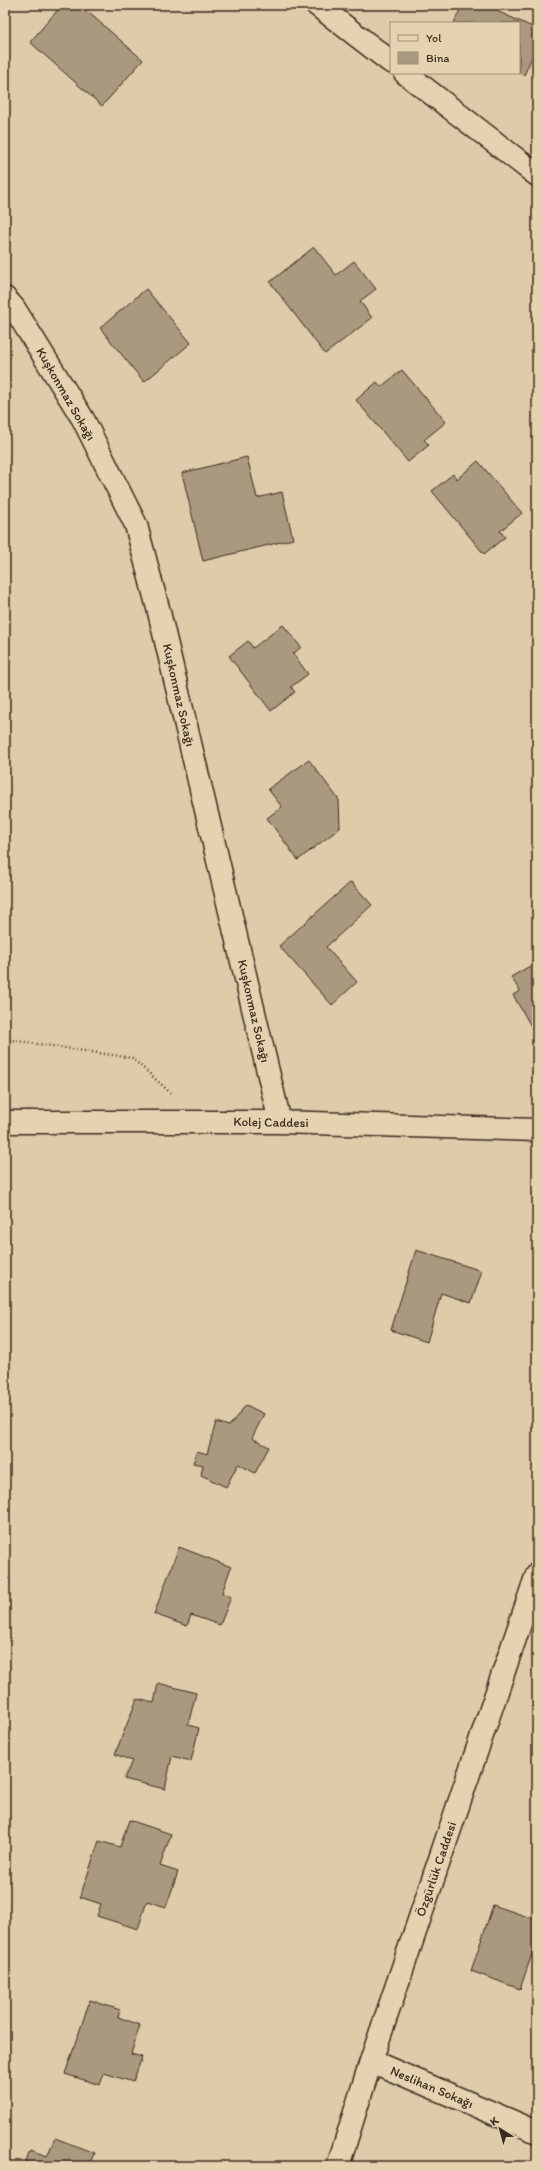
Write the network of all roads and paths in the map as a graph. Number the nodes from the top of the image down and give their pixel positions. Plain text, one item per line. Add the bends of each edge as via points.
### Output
1 (317, 5) edge
2 (390, 61) edge
3 (406, 74) edge
4 (537, 175) edge
5 (5, 298) edge
6 (5, 1039) edge
7 (5, 1122) edge
8 (204, 1122) junction
9 (280, 1122) junction
10 (537, 1130) edge
11 (537, 1574) edge
12 (371, 2061) junction
13 (537, 2132) edge
14 (338, 2166) edge

1 - 2 street
3 - 4 street
5 - 9 street, Kuşkonmaz Sokağı via 14,308 83,419 136,525
6 - 8 path via 132,1058
7 - 8 street, Kolej Caddesi
8 - 9 street, Kolej Caddesi
9 - 10 street, Kolej Caddesi
11 - 12 street, Özgürlük Caddesi
12 - 13 street, Neslihan Sokağı
12 - 14 street, Özgürlük Caddesi

